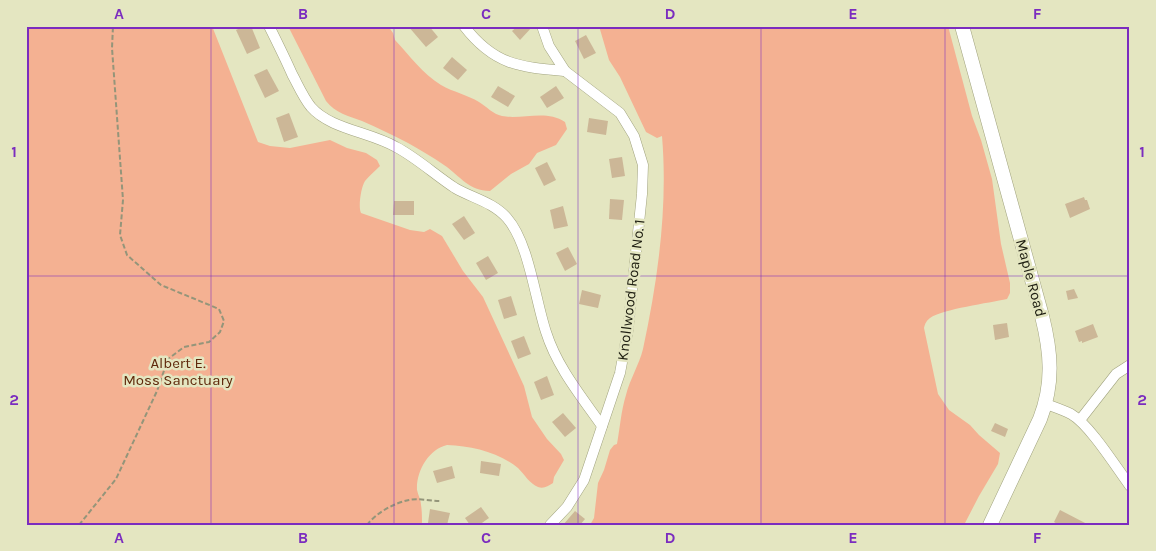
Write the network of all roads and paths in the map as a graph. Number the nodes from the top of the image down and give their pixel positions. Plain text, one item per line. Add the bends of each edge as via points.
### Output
1 (113, 26) edge
2 (269, 26) edge
3 (464, 26) edge
4 (542, 26) edge
5 (962, 26) edge
6 (565, 71) junction
7 (1130, 365) edge
8 (1046, 404) junction
9 (1080, 420) junction
10 (602, 426) junction
11 (1130, 486) edge
12 (441, 501) dead end
13 (79, 525) edge
14 (367, 525) edge
15 (550, 525) edge
16 (990, 525) edge

1 - 13 path via 123,200 120,235 127,255 161,284 219,309 224,321 220,332 209,342 184,347 168,359 158,391 116,480
2 - 10 street via 303,96 319,114 329,121 397,147 462,192 505,216 526,256 552,349
3 - 6 street via 490,52 505,61
4 - 6 street, Knollwood Road No. 1 via 549,46
5 - 8 street, Maple Road via 1048,343 1050,373
6 - 10 street, Knollwood Road No. 1 via 620,113 634,136 643,165 625,351
7 - 9 street via 1116,374
8 - 9 street
8 - 16 street, Maple Road
9 - 11 street
10 - 15 street, Knollwood Road No. 1 via 584,480
12 - 14 path via 409,500 390,507

